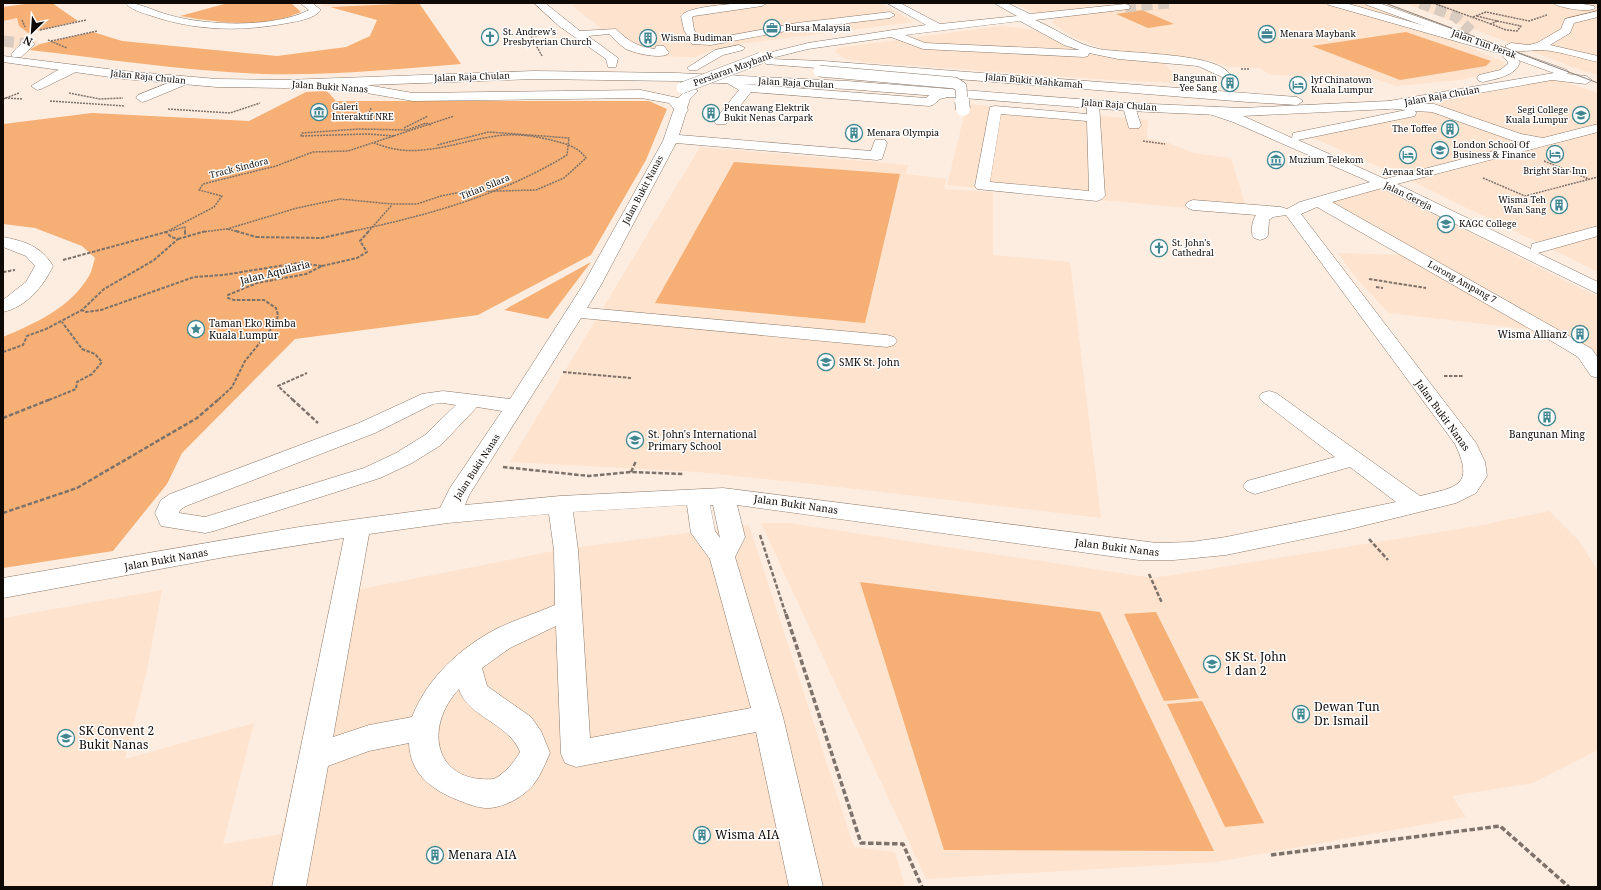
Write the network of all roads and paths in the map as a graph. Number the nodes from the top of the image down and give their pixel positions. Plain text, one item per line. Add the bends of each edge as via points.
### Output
1 (130, 3) edge
2 (305, 3) edge
3 (539, 3) edge
4 (762, 3) edge
5 (892, 3) edge
6 (998, 3) edge
7 (1332, 3) edge
8 (1370, 3) edge
9 (1398, 3) edge
10 (1432, 3) edge
11 (1558, 3) edge
12 (1568, 3) edge
13 (1045, 5) dead end
14 (877, 7) dead end
15 (1125, 7) dead end
16 (1056, 10) dead end
17 (1595, 11) edge
18 (909, 13) junction
19 (1465, 14) junction
20 (1550, 14) dead end
21 (1477, 16) junction
22 (1473, 17) junction
23 (1027, 19) junction
24 (22, 20) dead end
25 (86, 20) dead end
26 (1497, 21) junction
27 (1491, 24) junction
28 (893, 25) junction
29 (25, 27) dead end
30 (938, 27) junction
31 (1421, 29) junction
32 (37, 31) dead end
33 (97, 31) dead end
34 (1407, 31) dead end
35 (538, 34) dead end
36 (577, 34) junction
37 (43, 38) dead end
38 (51, 42) junction
39 (782, 42) dead end
40 (29, 44) dead end
41 (632, 46) junction
42 (750, 46) dead end
43 (880, 46) dead end
44 (894, 46) dead end
45 (1540, 46) junction
46 (67, 48) dead end
47 (660, 48) dead end
48 (1494, 49) junction
49 (600, 50) junction
50 (841, 50) junction
51 (1509, 50) junction
52 (1100, 52) junction
53 (3, 53) edge
54 (540, 53) dead end
55 (922, 54) junction
56 (18, 55) junction
57 (3, 59) edge
58 (1598, 59) edge
59 (766, 60) junction
60 (1165, 60) junction
61 (612, 65) junction
62 (862, 67) junction
63 (899, 67) junction
64 (693, 68) junction
65 (74, 69) junction
66 (757, 72) junction
67 (1191, 74) dead end
68 (1224, 74) dead end
69 (534, 75) junction
70 (676, 76) junction
71 (447, 78) junction
72 (733, 78) junction
73 (1592, 79) edge
74 (183, 81) junction
75 (285, 84) junction
76 (1598, 84) edge
77 (37, 86) dead end
78 (747, 88) junction
79 (687, 90) junction
80 (948, 93) junction
81 (642, 94) junction
82 (398, 95) junction
83 (142, 98) dead end
84 (929, 102) junction
85 (1296, 106) junction
86 (1129, 107) junction
87 (1216, 107) junction
88 (682, 110) junction
89 (1094, 111) junction
90 (1242, 112) junction
91 (1391, 114) junction
92 (426, 117) dead end
93 (721, 121) dead end
94 (435, 124) dead end
95 (431, 125) junction
96 (1134, 125) dead end
97 (1278, 128) junction
98 (1598, 128) edge
99 (403, 129) junction
100 (396, 136) junction
101 (1298, 136) junction
102 (671, 139) junction
103 (1546, 140) junction
104 (880, 143) dead end
105 (374, 144) junction
106 (846, 144) dead end
107 (438, 146) junction
108 (751, 146) junction
109 (1538, 159) dead end
110 (1478, 175) dead end
111 (1590, 179) junction
112 (1598, 179) edge
113 (1390, 182) junction
114 (1318, 201) junction
115 (392, 204) junction
116 (1193, 205) dead end
117 (1269, 212) junction
118 (1292, 213) junction
119 (227, 228) junction
120 (1598, 231) edge
121 (166, 232) junction
122 (1260, 235) dead end
123 (185, 237) junction
124 (178, 239) junction
125 (3, 242) edge
126 (1538, 248) junction
127 (14, 264) dead end
128 (44, 266) junction
129 (322, 266) junction
130 (15, 270) junction
131 (3, 272) edge
132 (13, 275) dead end
133 (1364, 278) dead end
134 (1378, 280) junction
135 (1468, 285) junction
136 (1593, 287) edge
137 (1383, 288) dead end
138 (3, 307) edge
139 (82, 310) junction
140 (576, 312) junction
141 (62, 322) junction
142 (887, 341) dead end
143 (3, 352) edge
144 (1594, 361) edge
145 (558, 371) dead end
146 (307, 373) dead end
147 (631, 378) dead end
148 (1269, 397) dead end
149 (472, 401) junction
150 (516, 406) junction
151 (3, 418) edge
152 (322, 426) dead end
153 (1353, 460) junction
154 (636, 461) dead end
155 (495, 466) dead end
156 (631, 472) junction
157 (689, 474) dead end
158 (1255, 486) dead end
159 (722, 496) junction
160 (697, 497) junction
161 (749, 498) junction
162 (560, 504) junction
163 (1416, 506) junction
164 (3, 513) edge
165 (449, 514) junction
166 (358, 527) junction
167 (722, 557) junction
168 (1146, 568) dead end
169 (3, 588) edge
170 (1162, 603) dead end
171 (569, 610) junction
172 (467, 665) junction
173 (768, 717) junction
174 (424, 727) junction
175 (314, 757) junction
176 (1271, 854) dead end
177 (289, 887) edge
178 (806, 887) edge
179 (922, 887) edge
180 (1569, 887) edge

1 - 2 street via 176,20 226,27 278,22 316,10
3 - 36 street
4 - 28 street via 687,15 688,30 696,42 711,42 797,26
5 - 18 street
6 - 23 street
7 - 31 street
8 - 48 street, Jalan Tun Perak
9 - 51 street, Jalan Tun Perak
10 - 19 path
11 - 17 street
12 - 17 street
13 - 16 street
14 - 28 street
15 - 23 street, Persiaran Maybank
17 - 45 street via 1569,21 1566,31
18 - 28 street
18 - 30 street
19 - 21 path
19 - 22 path
20 - 21 path via 1529,21 1486,12
21 - 22 path
21 - 26 path
22 - 27 path
23 - 30 street, Persiaran Maybank
23 - 52 street via 1064,41
24 - 29 path
25 - 32 path
26 - 27 path
26 - 27 path via 1521,26 1512,31
28 - 30 street, Persiaran Maybank via 920,29
28 - 39 street, Persiaran Maybank
28 - 50 street, Persiaran Maybank
28 - 55 street
31 - 34 street
31 - 48 street
33 - 38 path
35 - 54 path via 531,36
36 - 41 street via 612,30
36 - 49 street
37 - 38 path
38 - 46 path
40 - 56 street
41 - 47 street via 640,50 663,53
41 - 49 street
42 - 64 street, Persiaran Maybank via 719,52
43 - 50 street
44 - 55 street
45 - 51 street
45 - 58 street
48 - 51 street, Jalan Tun Perak
49 - 61 street via 612,58
50 - 59 street, Persiaran Maybank via 808,46
50 - 62 street via 824,49 822,52 823,56 837,62
50 - 63 street via 860,60
51 - 73 street, Jalan Tun Perak
51 - 85 street, Jalan Raja Chulan via 1514,62 1513,66 1504,72 1391,95
52 - 55 street
52 - 60 street
53 - 56 street, Jalan Raja Chulan
55 - 63 street via 900,60
56 - 61 street, Jalan Raja Chulan via 154,72 259,78 333,77 474,68
57 - 65 street, Jalan Raja Chulan
59 - 62 street, Jalan Bukit Mahkamah
59 - 79 street, Persiaran Maybank
60 - 67 street via 1180,65
60 - 68 street via 1207,64 1218,68
61 - 64 street, Jalan Raja Chulan
61 - 69 street via 610,70 605,71
61 - 70 street via 631,73
62 - 63 street, Jalan Bukit Mahkamah
63 - 85 street, Jalan Bukit Mahkamah
64 - 66 street, Jalan Raja Chulan
65 - 74 street, Jalan Raja Chulan
65 - 77 street
66 - 84 street, bridge via 819,71 955,83 962,87 962,109
66 - 87 street, Jalan Raja Chulan via 1131,98
69 - 70 street, Jalan Raja Chulan
69 - 71 street, Jalan Raja Chulan
70 - 72 street, Jalan Raja Chulan
71 - 75 street, Jalan Raja Chulan
71 - 82 street via 410,88
72 - 78 street via 734,84
72 - 80 street, Jalan Raja Chulan
73 - 76 street, Jalan Tun Perak
73 - 91 street, Jalan Raja Chulan via 1544,77
74 - 75 street, Jalan Raja Chulan
74 - 83 street
75 - 82 street, Jalan Bukit Nanas via 348,87
78 - 84 street
78 - 93 street
79 - 81 street, Persiaran Maybank
79 - 88 street
80 - 84 street via 936,96
80 - 89 street, Jalan Raja Chulan
81 - 82 street, Jalan Bukit Nanas
81 - 88 street, Jalan Bukit Nanas via 673,100
85 - 87 street, Jalan Raja Chulan
85 - 90 street, Jalan Raja Chulan
85 - 91 street, Jalan Raja Chulan
85 - 97 street via 1281,119
86 - 87 street, Jalan Raja Chulan
86 - 89 street, Jalan Raja Chulan
86 - 96 street
87 - 90 street, Jalan Raja Chulan
87 - 113 street, Jalan Gereja via 1238,119
88 - 102 street, Jalan Bukit Nanas
89 - 89 street via 1097,196 982,186 995,110
90 - 97 street, Jalan Gereja
91 - 101 street
91 - 103 street via 1434,108 1519,138
92 - 99 path
94 - 95 path
95 - 99 path via 426,123
95 - 100 path
97 - 101 street, Jalan Gereja
98 - 103 street
99 - 100 path via 325,130 302,133 301,136
100 - 105 path
101 - 113 street, Jalan Gereja
102 - 108 street
102 - 140 street, Jalan Bukit Nanas
103 - 113 street
104 - 108 street via 877,156
105 - 107 path via 388,150 420,153
105 - 121 path, Track Sindora via 348,151 313,152 276,166 203,184 199,190 222,196 214,207
106 - 108 street via 759,136
107 - 115 path via 506,136 532,137 560,142 581,150 586,158 574,171 547,188 461,192 417,204
107 - 119 path, Titian Silara, bridge via 489,132 569,138 567,154 546,168 477,199 398,222 322,238 256,237
109 - 111 path
110 - 111 path via 1525,196
111 - 112 path
113 - 114 street
113 - 126 street, Jalan Gereja
113 - 136 street, Jalan Gereja
114 - 118 street
114 - 135 street, Lorong Ampang 7
115 - 119 path via 340,200 298,208
115 - 129 path via 360,241 367,252 357,258
116 - 117 street
117 - 118 street
117 - 122 street via 1261,219
118 - 163 street, Jalan Bukit Nanas via 1471,454 1477,470 1471,485 1463,492
119 - 123 path
120 - 126 street
121 - 123 path via 185,227
121 - 124 path
121 - 128 path
123 - 124 path
124 - 139 path via 173,246 143,268 106,288
125 - 128 street via 34,253
126 - 136 street, Jalan Gereja
127 - 130 path
128 - 138 street via 37,281 26,292
129 - 139 path, Jalan Aquilaria via 298,263 194,277 101,310
129 - 164 path, Jalan Aquilaria via 298,277 258,283 228,295 228,298 234,300 264,300 276,308 276,323 245,361 232,387 197,418 76,488
130 - 131 path
130 - 132 path
133 - 134 path
134 - 135 path via 1453,289
134 - 137 path
135 - 144 street, Lorong Ampang 7
139 - 141 path
140 - 142 street
140 - 150 street, Jalan Bukit Nanas
141 - 143 path via 27,336 22,345
141 - 151 path via 82,349 95,354 102,362 92,374 77,382 76,390
145 - 147 path
146 - 152 path via 278,386
148 - 153 street
149 - 149 street via 429,398 367,428 178,500 169,506 167,513 170,520 205,526 372,473 434,440
149 - 150 street
150 - 165 street, Jalan Bukit Nanas via 458,494
153 - 158 street
153 - 163 street
154 - 156 path
155 - 156 path via 589,476
156 - 157 path
159 - 160 street, Jalan Bukit Nanas
159 - 161 street, Jalan Bukit Nanas
159 - 167 street via 733,537
160 - 162 street, Jalan Bukit Nanas
160 - 167 street via 703,534
161 - 163 street, Jalan Bukit Nanas via 1139,551 1164,552 1213,549 1352,522
161 - 179 path via 752,515 861,843 903,844
162 - 165 street, Jalan Bukit Nanas
162 - 171 street via 566,550
165 - 166 street, Jalan Bukit Nanas
166 - 169 street, Jalan Bukit Nanas
166 - 175 street
167 - 173 street
168 - 170 path
171 - 172 street via 500,640
171 - 173 street via 576,754
172 - 174 street via 441,690 430,706
172 - 174 street via 474,692 520,726 530,740 535,753 527,768 517,782 496,793 476,792 447,782 430,766 423,747
173 - 178 street
174 - 175 street via 369,738
175 - 177 street
176 - 180 path via 1500,826

